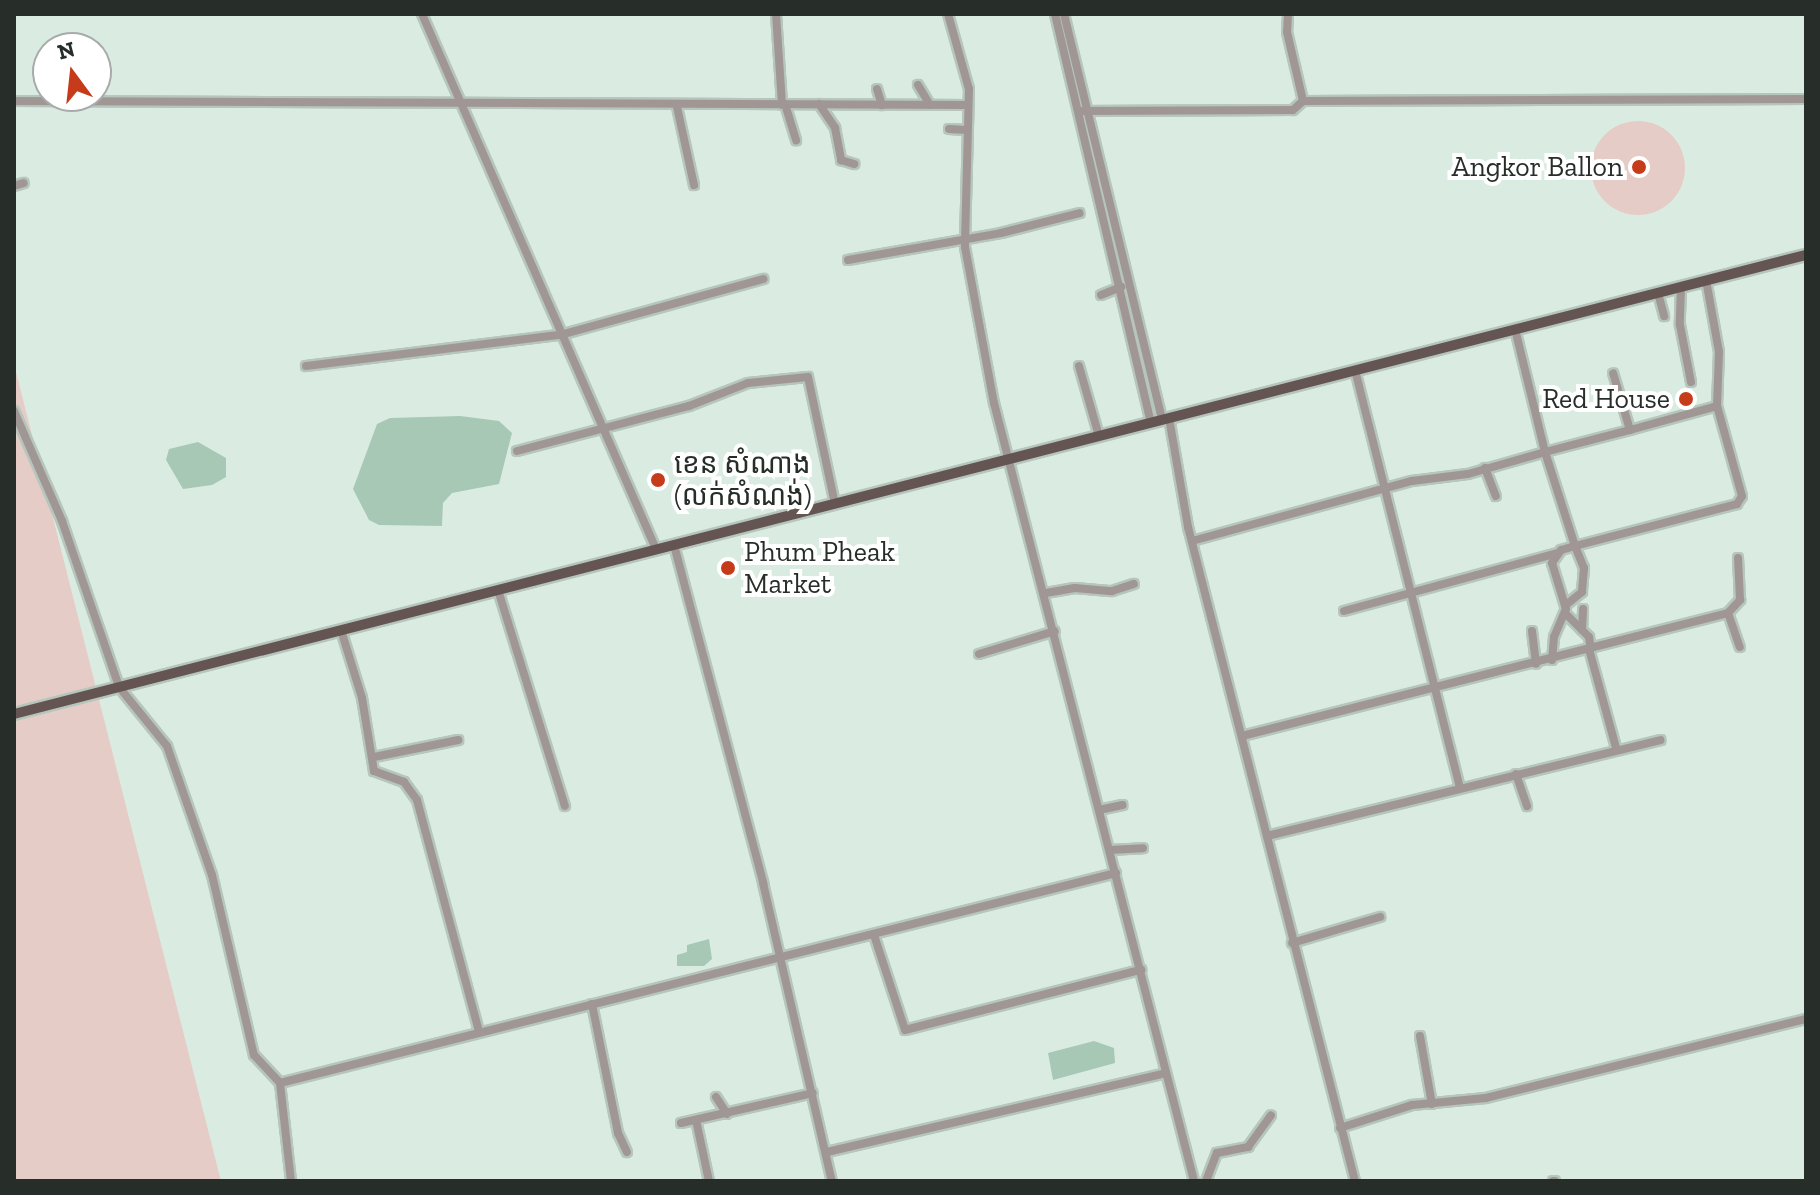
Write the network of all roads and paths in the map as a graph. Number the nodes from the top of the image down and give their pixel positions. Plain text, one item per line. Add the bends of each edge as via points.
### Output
1 (422, 14) edge
2 (776, 14) edge
3 (948, 14) edge
4 (1055, 14) edge
5 (1064, 14) edge
6 (1288, 14) edge
7 (918, 85) dead end
8 (877, 89) dead end
9 (1806, 99) edge
10 (14, 101) edge
11 (1303, 101) junction
12 (462, 102) junction
13 (784, 104) junction
14 (819, 104) junction
15 (882, 105) junction
16 (930, 105) junction
17 (967, 105) junction
18 (677, 107) junction
19 (1083, 110) junction
20 (949, 129) dead end
21 (967, 130) junction
22 (796, 140) dead end
23 (854, 164) dead end
24 (24, 183) dead end
25 (694, 185) dead end
26 (14, 186) edge
27 (1080, 213) dead end
28 (966, 238) junction
29 (1806, 255) edge
30 (848, 260) dead end
31 (763, 279) dead end
32 (1706, 280) junction
33 (1121, 287) junction
34 (1681, 287) junction
35 (1658, 293) junction
36 (1101, 295) dead end
37 (1664, 316) dead end
38 (1515, 329) junction
39 (560, 335) junction
40 (306, 366) dead end
41 (1079, 366) dead end
42 (1355, 370) junction
43 (1613, 373) dead end
44 (1691, 382) dead end
45 (1717, 406) junction
46 (14, 411) edge
47 (1161, 420) junction
48 (1630, 430) junction
49 (602, 431) junction
50 (1099, 436) junction
51 (517, 451) dead end
52 (1545, 452) junction
53 (1010, 458) junction
54 (1485, 468) junction
55 (1388, 489) junction
56 (1496, 496) dead end
57 (835, 504) junction
58 (1192, 541) junction
59 (674, 545) junction
60 (1575, 546) junction
61 (656, 549) junction
62 (1558, 553) junction
63 (1738, 558) dead end
64 (1134, 584) dead end
65 (498, 590) junction
66 (1411, 592) junction
67 (1046, 593) junction
68 (1566, 609) junction
69 (1583, 609) dead end
70 (1344, 611) dead end
71 (1728, 613) junction
72 (341, 630) junction
73 (1582, 630) junction
74 (1055, 631) junction
75 (1532, 631) dead end
76 (1740, 647) dead end
77 (1590, 649) junction
78 (979, 654) dead end
79 (1552, 660) junction
80 (1536, 664) junction
81 (119, 687) junction
82 (1436, 688) junction
83 (14, 714) edge
84 (1242, 736) junction
85 (458, 740) dead end
86 (1660, 740) dead end
87 (1616, 748) junction
88 (374, 757) junction
89 (1516, 774) junction
90 (1460, 788) junction
91 (1122, 805) dead end
92 (565, 806) dead end
93 (1527, 806) dead end
94 (1099, 810) junction
95 (1267, 836) junction
96 (1143, 848) dead end
97 (1110, 850) junction
98 (1116, 873) junction
99 (1380, 917) dead end
100 (874, 935) junction
101 (1292, 943) junction
102 (780, 958) junction
103 (1141, 970) junction
104 (592, 1004) junction
105 (1806, 1019) edge
106 (479, 1032) junction
107 (1420, 1036) dead end
108 (1166, 1073) junction
109 (280, 1083) junction
110 (813, 1093) junction
111 (716, 1097) dead end
112 (1432, 1104) junction
113 (727, 1114) junction
114 (1271, 1115) dead end
115 (696, 1120) junction
116 (681, 1123) dead end
117 (1340, 1128) junction
118 (627, 1152) dead end
119 (827, 1152) junction
120 (291, 1181) edge
121 (709, 1181) edge
122 (832, 1181) edge
123 (1194, 1181) edge
124 (1206, 1181) edge
125 (1355, 1181) edge

1 - 12 street
2 - 13 street
3 - 17 street via 965,66
4 - 19 street
5 - 19 street
6 - 11 street via 1287,32
7 - 16 street
8 - 15 street
9 - 11 street
10 - 12 street
11 - 19 street via 1293,110
12 - 18 street
12 - 39 street
13 - 14 street
13 - 18 street
13 - 22 street
14 - 15 street
14 - 23 street via 835,128 841,160
15 - 16 street
16 - 17 street
17 - 21 street
18 - 25 street
19 - 33 street
19 - 47 street
20 - 21 street
21 - 28 street
24 - 26 street
27 - 28 street
28 - 30 street
28 - 53 street via 994,403
29 - 32 main road
31 - 39 street
32 - 34 main road
32 - 45 street via 1719,352
33 - 36 street
33 - 47 street
34 - 35 main road
34 - 44 street via 1680,325
35 - 37 street
35 - 38 main road
38 - 42 main road
38 - 52 street
39 - 40 street
39 - 49 street
41 - 50 street
42 - 47 main road
42 - 55 street
43 - 48 street
45 - 48 street
45 - 60 street via 1740,502 1650,531
46 - 81 street via 57,509
47 - 50 main road
47 - 58 street
48 - 52 street
49 - 51 street
49 - 57 street via 736,387 808,377
49 - 61 street
50 - 53 main road
52 - 54 street
52 - 60 street
53 - 57 main road
53 - 67 street
54 - 55 street
54 - 56 street
55 - 58 street
55 - 66 street
57 - 59 main road
58 - 84 street
59 - 61 main road
59 - 102 street
60 - 62 street
60 - 68 street via 1584,568 1582,592
61 - 65 main road
62 - 66 street
62 - 68 street via 1552,563
63 - 71 street via 1740,600
64 - 67 street via 1112,591 1075,588
65 - 72 main road
65 - 92 street
66 - 70 street
66 - 82 street
67 - 74 street
68 - 73 street
68 - 79 street via 1554,637
69 - 73 street
71 - 76 street
71 - 77 street
72 - 81 main road
72 - 88 street
73 - 77 street
74 - 78 street
74 - 94 street
75 - 80 street
77 - 79 street
77 - 87 street
79 - 80 street
80 - 82 street
81 - 83 main road
81 - 109 street via 167,746 212,875 254,1055
82 - 84 street via 1401,692 1366,706
82 - 90 street
84 - 95 street
85 - 88 street
86 - 87 street
87 - 89 street
88 - 106 street via 377,774 404,782 417,800
89 - 90 street
89 - 93 street
90 - 95 street
91 - 94 street
94 - 97 street
95 - 101 street
96 - 97 street
97 - 98 street
98 - 100 street
98 - 103 street
99 - 101 street
100 - 102 street
100 - 103 street via 905,1030
101 - 117 street
102 - 104 street
102 - 110 street
103 - 108 street
104 - 106 street
104 - 118 street via 618,1133
105 - 112 street via 1486,1098
106 - 109 street
107 - 112 street
108 - 119 street
108 - 123 street
109 - 120 street
110 - 113 street
110 - 119 street
111 - 113 street
112 - 117 street via 1412,1105
113 - 115 street
114 - 124 street via 1248,1147 1217,1153
115 - 116 street
115 - 121 street
117 - 125 street
119 - 122 street

